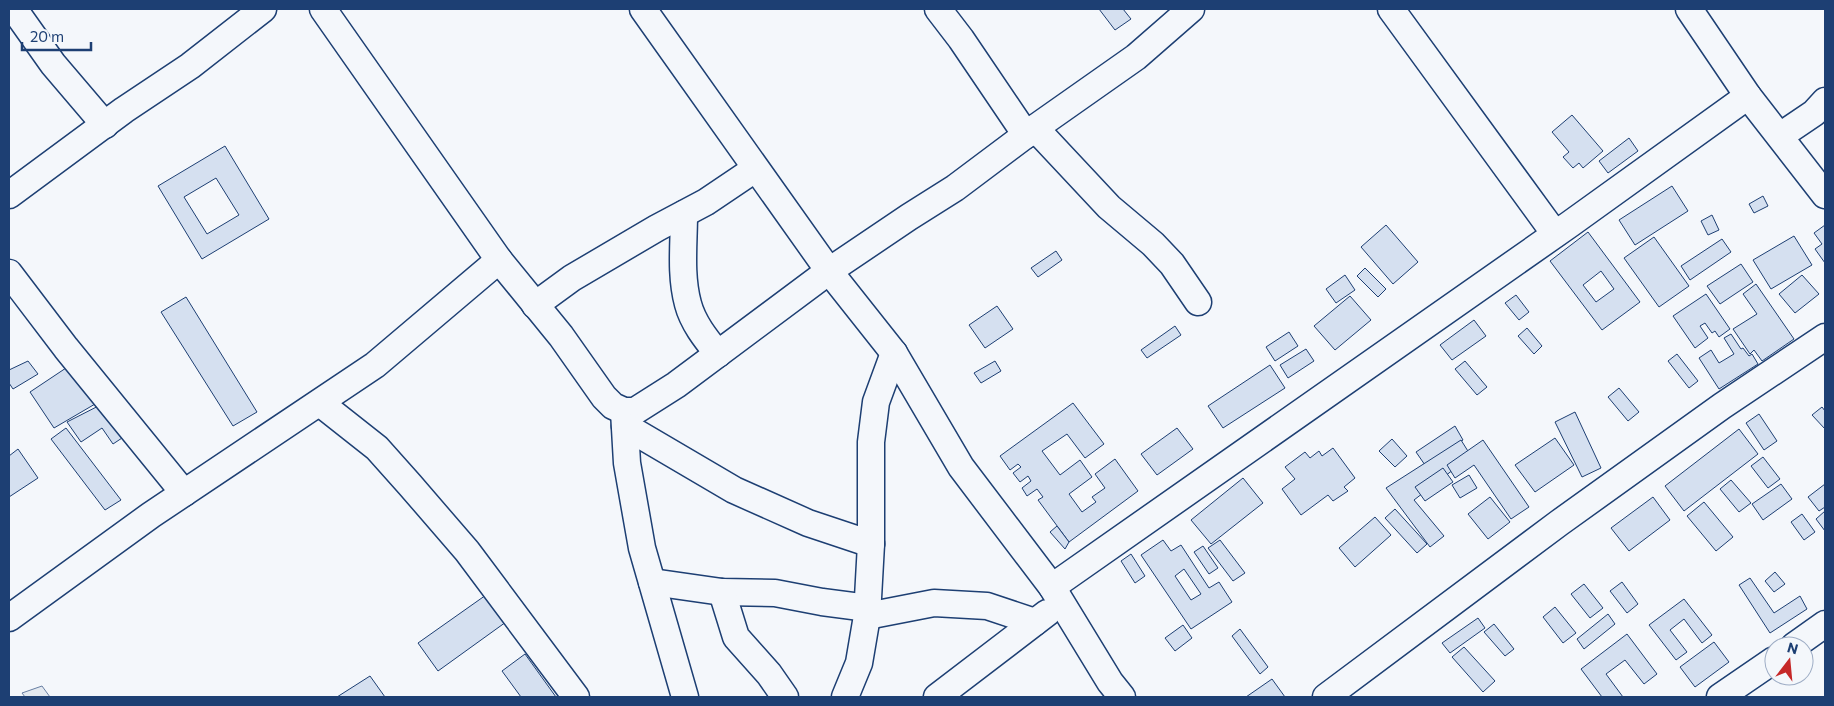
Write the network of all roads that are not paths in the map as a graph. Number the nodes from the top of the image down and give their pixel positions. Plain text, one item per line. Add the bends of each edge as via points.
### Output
1 (14, 9) edge
2 (263, 9) edge
3 (323, 9) edge
4 (643, 9) edge
5 (938, 9) edge
6 (1191, 9) edge
7 (1391, 9) edge
8 (1689, 9) edge
9 (1748, 96) junction
10 (1825, 102) edge
11 (105, 125) junction
12 (1031, 131) junction
13 (1780, 136) junction
14 (755, 169) junction
15 (9, 195) edge
16 (1825, 195) edge
17 (684, 214) junction
18 (1555, 234) junction
19 (499, 260) junction
20 (829, 271) junction
21 (9, 273) edge
22 (1198, 302) dead end
23 (535, 305) junction
24 (1825, 337) edge
25 (894, 353) junction
26 (718, 354) junction
27 (320, 403) junction
28 (624, 419) junction
29 (184, 493) junction
30 (872, 544) junction
31 (652, 582) junction
32 (722, 592) junction
33 (1056, 594) junction
34 (867, 612) junction
35 (9, 618) edge
36 (1035, 622) junction
37 (1825, 624) edge
38 (1808, 636) edge
39 (1764, 667) edge
40 (1723, 696) edge
41 (576, 697) edge
42 (685, 697) edge
43 (785, 697) edge
44 (845, 697) edge
45 (937, 697) edge
46 (1122, 697) edge
47 (1326, 697) edge

1 - 11 street via 53,64
2 - 11 street via 190,66
3 - 19 street
4 - 14 street
5 - 12 street
6 - 12 street via 1136,57
7 - 18 street
8 - 9 street
9 - 13 street
9 - 18 street
10 - 13 street
11 - 15 street
12 - 20 street via 955,188
12 - 22 street via 1109,207 1153,244 1172,264
13 - 16 street
14 - 17 street
14 - 20 street
17 - 23 street via 572,278
17 - 26 street via 684,282 688,305 700,332
18 - 33 street
19 - 23 street
19 - 27 street via 375,365
20 - 25 street
20 - 26 street
21 - 29 street
23 - 28 street
24 - 47 street via 1559,523
25 - 30 street via 876,402 871,442
25 - 33 street via 961,466
26 - 28 street
27 - 29 street
27 - 41 street via 377,448 410,485 467,551
28 - 30 street via 734,490 808,523
28 - 31 street via 627,463 642,548
29 - 35 street
30 - 34 street
31 - 32 street
31 - 42 street
32 - 34 street via 775,593
32 - 43 street via 736,637
33 - 36 street
33 - 46 street
34 - 36 street via 934,603 987,606
34 - 44 street via 859,663
36 - 45 street
37 - 38 street
39 - 40 street

